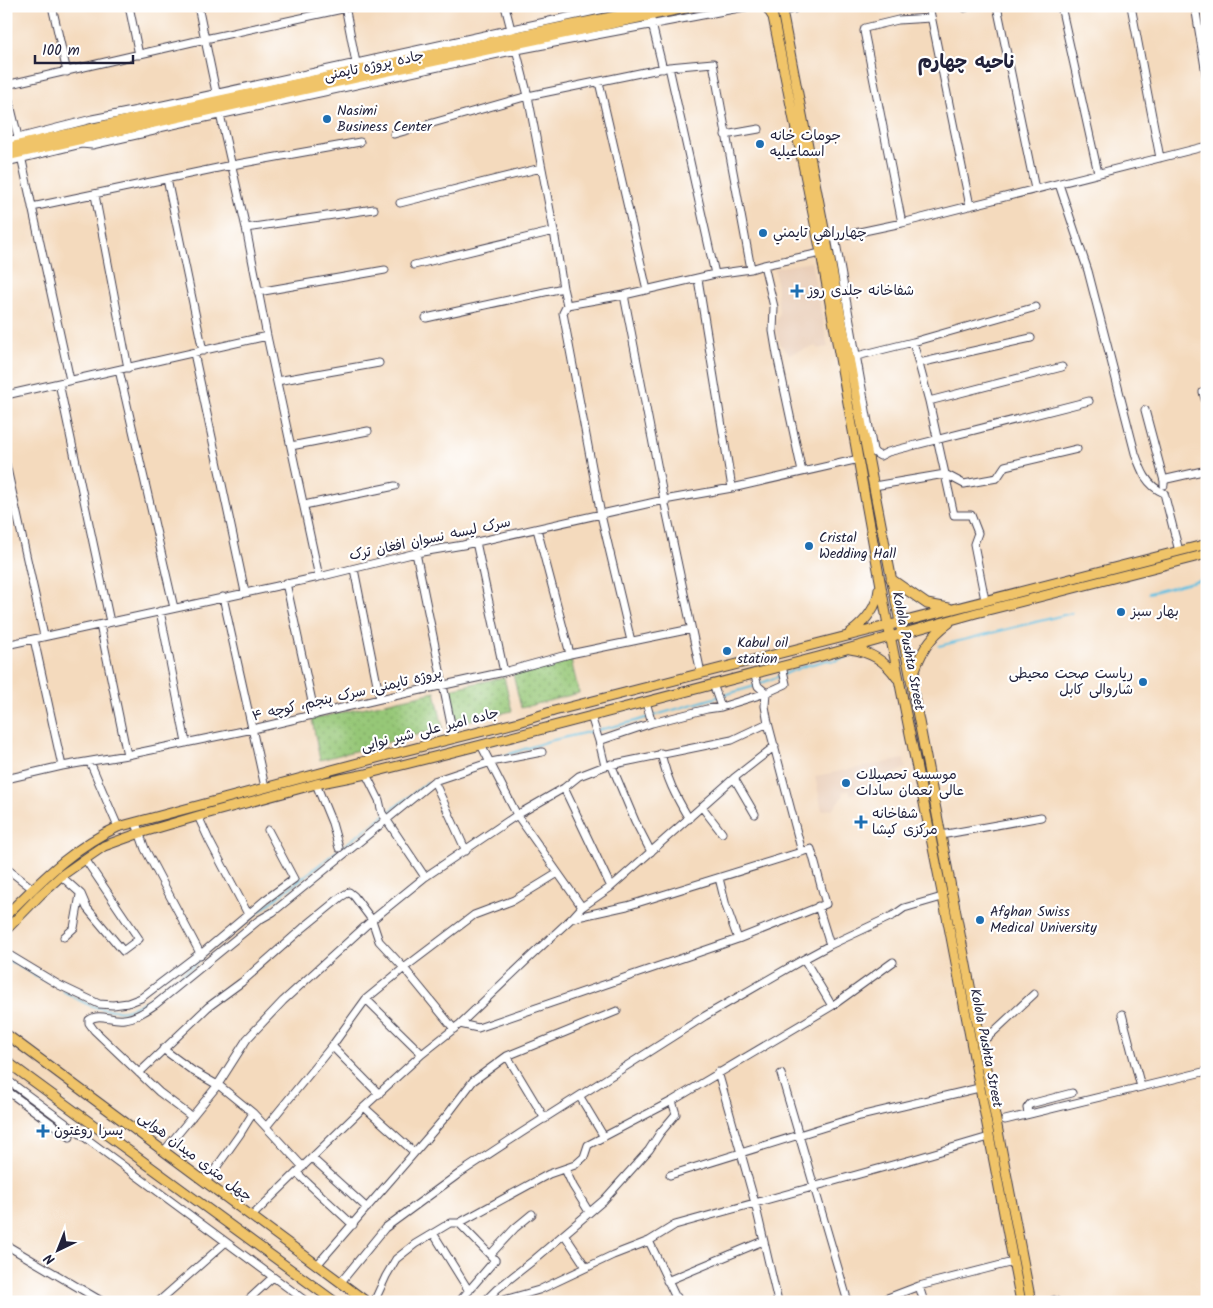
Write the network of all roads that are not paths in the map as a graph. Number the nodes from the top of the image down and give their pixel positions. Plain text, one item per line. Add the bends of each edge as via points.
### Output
1 (52, 6) edge
2 (129, 6) edge
3 (198, 6) edge
4 (356, 6) edge
5 (505, 6) edge
6 (618, 6) edge
7 (665, 6) edge
8 (696, 6) edge
9 (750, 6) edge
10 (766, 6) edge
11 (795, 6) edge
12 (929, 6) edge
13 (997, 6) edge
14 (1061, 6) edge
15 (1131, 6) edge
16 (1195, 6) edge
17 (345, 7) edge
18 (639, 9) edge
19 (783, 9) edge
20 (931, 18) junction
21 (651, 20) junction
22 (205, 38) junction
23 (514, 40) junction
24 (140, 55) junction
25 (356, 63) junction
26 (666, 68) junction
27 (67, 72) junction
28 (1207, 80) edge
29 (599, 82) junction
30 (6, 87) edge
31 (528, 96) junction
32 (218, 104) junction
33 (759, 129) dead end
34 (394, 134) dead end
35 (725, 135) junction
36 (6, 141) edge
37 (360, 142) dead end
38 (1207, 146) edge
39 (6, 148) edge
40 (20, 149) junction
41 (6, 156) edge
42 (1160, 158) junction
43 (6, 162) edge
44 (232, 165) junction
45 (541, 168) junction
46 (1098, 173) junction
47 (166, 179) junction
48 (1059, 184) junction
49 (1035, 189) junction
50 (95, 195) junction
51 (400, 203) dead end
52 (970, 206) junction
53 (32, 207) junction
54 (374, 209) dead end
55 (902, 223) junction
56 (246, 228) junction
57 (554, 232) junction
58 (831, 238) junction
59 (821, 253) junction
60 (414, 265) dead end
61 (764, 265) junction
62 (385, 270) dead end
63 (750, 270) junction
64 (715, 274) junction
65 (698, 279) junction
66 (562, 288) junction
67 (647, 290) junction
68 (258, 292) junction
69 (624, 295) junction
70 (567, 305) junction
71 (1036, 308) dead end
72 (426, 318) dead end
73 (267, 336) junction
74 (1031, 338) dead end
75 (913, 342) junction
76 (204, 351) junction
77 (194, 353) junction
78 (858, 356) junction
79 (379, 363) dead end
80 (919, 363) junction
81 (1062, 367) dead end
82 (128, 368) junction
83 (119, 370) junction
84 (70, 380) junction
85 (277, 381) junction
86 (59, 383) junction
87 (1203, 392) dead end
88 (6, 395) edge
89 (928, 401) junction
90 (1089, 401) dead end
91 (1207, 406) edge
92 (1145, 410) dead end
93 (368, 430) dead end
94 (937, 439) junction
95 (291, 446) junction
96 (1077, 449) dead end
97 (859, 459) junction
98 (6, 464) edge
99 (1207, 470) edge
100 (802, 472) junction
101 (946, 474) junction
102 (1164, 481) junction
103 (395, 486) dead end
104 (874, 486) junction
105 (732, 488) junction
106 (1164, 493) junction
107 (664, 500) junction
108 (304, 504) junction
109 (601, 514) junction
110 (536, 529) junction
111 (476, 542) junction
112 (1207, 544) edge
113 (1179, 551) junction
114 (416, 553) junction
115 (1207, 554) edge
116 (354, 569) junction
117 (319, 577) junction
118 (891, 579) junction
119 (880, 582) junction
120 (286, 583) junction
121 (245, 592) junction
122 (224, 597) junction
123 (985, 600) junction
124 (174, 608) junction
125 (952, 608) junction
126 (160, 611) junction
127 (955, 619) junction
128 (110, 622) junction
129 (900, 622) junction
130 (100, 625) junction
131 (888, 625) junction
132 (691, 629) junction
133 (902, 633) junction
134 (44, 636) junction
135 (844, 637) junction
136 (890, 637) junction
137 (34, 639) junction
138 (631, 642) junction
139 (6, 645) edge
140 (847, 649) junction
141 (570, 654) junction
142 (782, 666) junction
143 (504, 672) junction
144 (701, 673) junction
145 (754, 673) junction
146 (912, 682) junction
147 (900, 683) junction
148 (714, 684) junction
149 (442, 685) junction
150 (766, 693) junction
151 (380, 699) junction
152 (646, 702) junction
153 (721, 707) junction
154 (315, 715) junction
155 (590, 716) junction
156 (768, 723) junction
157 (652, 724) junction
158 (253, 729) junction
159 (454, 739) junction
160 (600, 741) junction
161 (186, 743) junction
162 (481, 745) junction
163 (775, 746) junction
164 (542, 752) dead end
165 (661, 754) junction
166 (127, 755) junction
167 (490, 760) junction
168 (90, 762) junction
169 (608, 765) junction
170 (62, 766) junction
171 (366, 774) junction
172 (6, 778) edge
173 (734, 778) junction
174 (434, 781) junction
175 (316, 784) junction
176 (265, 788) junction
177 (564, 788) junction
178 (702, 807) junction
179 (755, 814) dead end
180 (198, 816) junction
181 (518, 816) junction
182 (1041, 817) dead end
183 (387, 819) junction
184 (689, 819) junction
185 (136, 823) junction
186 (118, 827) junction
187 (268, 830) dead end
188 (722, 832) dead end
189 (140, 833) junction
190 (941, 835) junction
191 (339, 848) dead end
192 (466, 851) junction
193 (651, 852) junction
194 (802, 852) junction
195 (85, 859) junction
196 (6, 868) edge
197 (558, 873) junction
198 (61, 876) junction
199 (426, 877) junction
200 (719, 878) junction
201 (611, 887) junction
202 (33, 889) junction
203 (80, 894) junction
204 (942, 898) junction
205 (818, 906) junction
206 (582, 907) junction
207 (248, 914) junction
208 (6, 915) edge
209 (572, 918) junction
210 (372, 920) junction
211 (6, 930) edge
212 (64, 937) dead end
213 (738, 939) junction
214 (830, 945) junction
215 (6, 953) edge
216 (200, 953) junction
217 (804, 959) junction
218 (893, 962) dead end
219 (404, 968) junction
220 (1034, 994) dead end
221 (366, 1000) junction
222 (832, 1006) junction
223 (617, 1011) dead end
224 (1122, 1014) dead end
225 (457, 1027) junction
226 (6, 1034) edge
227 (988, 1038) dead end
228 (332, 1046) junction
229 (163, 1049) junction
230 (422, 1054) junction
231 (508, 1056) junction
232 (6, 1061) edge
233 (1207, 1071) edge
234 (718, 1072) junction
235 (139, 1073) junction
236 (781, 1074) dead end
237 (6, 1079) edge
238 (217, 1086) junction
239 (1141, 1087) junction
240 (979, 1088) junction
241 (6, 1090) edge
242 (1072, 1093) dead end
243 (378, 1094) junction
244 (580, 1096) junction
245 (672, 1101) junction
246 (364, 1108) junction
247 (52, 1113) junction
248 (253, 1113) junction
249 (1028, 1114) junction
250 (192, 1117) junction
251 (545, 1119) junction
252 (46, 1120) junction
253 (1005, 1120) dead end
254 (266, 1127) junction
255 (798, 1135) junction
256 (604, 1137) junction
257 (989, 1137) junction
258 (70, 1138) dead end
259 (164, 1151) junction
260 (414, 1152) junction
261 (742, 1154) junction
262 (312, 1158) junction
263 (303, 1167) junction
264 (565, 1169) junction
265 (298, 1173) junction
266 (670, 1175) dead end
267 (206, 1182) junction
268 (815, 1187) junction
269 (756, 1204) junction
270 (367, 1208) junction
271 (589, 1212) junction
272 (532, 1214) dead end
273 (252, 1216) junction
274 (1010, 1217) junction
275 (460, 1223) junction
276 (352, 1225) junction
277 (433, 1233) junction
278 (564, 1234) junction
279 (649, 1241) junction
280 (763, 1241) junction
281 (226, 1242) junction
282 (6, 1245) edge
283 (490, 1255) junction
284 (1013, 1262) junction
285 (317, 1265) junction
286 (586, 1267) junction
287 (273, 1277) junction
288 (667, 1281) junction
289 (340, 1282) junction
290 (919, 1286) junction
291 (468, 1291) junction
292 (677, 1300) edge
293 (102, 1302) edge
294 (158, 1302) edge
295 (246, 1302) edge
296 (308, 1302) edge
297 (335, 1302) edge
298 (367, 1302) edge
299 (374, 1302) edge
300 (459, 1302) edge
301 (484, 1302) edge
302 (497, 1302) edge
303 (667, 1302) edge
304 (778, 1302) edge
305 (848, 1302) edge
306 (877, 1302) edge
307 (924, 1302) edge
308 (1021, 1302) edge
309 (1031, 1302) edge
310 (1050, 1302) edge
311 (1058, 1302) edge

1 - 27 street
2 - 24 street
3 - 22 street
4 - 17 street
5 - 23 street
6 - 23 street, جاده پروژه تایمنی
7 - 18 main road, جاده پروژه تایمنی
8 - 21 main road, جاده پروژه تایمنی
9 - 21 street, جاده پروژه تایمنی
10 - 59 main road, Kolola Pushta Street via 773,17
11 - 19 street via 794,9
12 - 20 street
13 - 49 street
14 - 46 street
15 - 42 street
16 - 28 street
17 - 22 street
17 - 25 street
18 - 23 main road, جاده پروژه تایمنی
19 - 58 main road
20 - 52 street
20 - 55 street via 898,20 864,31
21 - 23 main road, جاده پروژه تایمنی
21 - 26 street
22 - 24 street
22 - 32 street
23 - 25 street, جاده پروژه تایمنی
23 - 31 street
23 - 32 main road, جاده پروژه تایمنی via 356,78
24 - 27 street
25 - 32 street, جاده پروژه تایمنی
26 - 29 street
26 - 35 street via 713,63
26 - 64 street
27 - 30 street
29 - 31 street
29 - 67 street
30 - 40 street
31 - 34 street
31 - 45 street
32 - 40 main road, جاده پروژه تایمنی
32 - 40 street, جاده پروژه تایمنی via 92,119
32 - 44 street
33 - 35 street
35 - 63 street
36 - 40 street, جاده پروژه تایمنی
37 - 44 street
38 - 42 street
39 - 40 main road, جاده پروژه تایمنی
40 - 41 main road, جاده پروژه تایمنی
40 - 43 street, جاده پروژه تایمنی
40 - 53 street
42 - 46 street
44 - 47 street
44 - 56 street
45 - 51 street
45 - 57 street
46 - 48 street
47 - 50 street
47 - 76 street
48 - 49 street
48 - 106 street via 1088,271 1142,474 1155,489
49 - 52 street
50 - 53 street
50 - 82 street
52 - 55 street
53 - 84 street
54 - 56 street
55 - 58 street
56 - 68 street
57 - 60 street
57 - 66 street
58 - 78 street
58 - 104 main road
59 - 61 street
59 - 97 main road, Kolola Pushta Street
61 - 63 street
61 - 100 street via 774,307 777,355
62 - 68 street
63 - 64 street
64 - 65 street
65 - 67 street
65 - 105 street
66 - 70 street
66 - 72 street
67 - 69 street
68 - 73 street
69 - 70 street
69 - 107 street
70 - 109 street via 563,313
71 - 75 street
73 - 76 street
73 - 85 street
74 - 80 street
75 - 78 street
75 - 80 street
76 - 77 street
77 - 82 street
77 - 121 street
78 - 94 street via 875,453 880,456
79 - 85 street
80 - 89 street
81 - 89 street
82 - 83 street
83 - 84 street
83 - 124 street
84 - 86 street
85 - 95 street
86 - 88 street
86 - 128 street
87 - 91 street
89 - 94 street
90 - 94 street
92 - 102 street
93 - 95 street
94 - 101 street
95 - 108 street
96 - 101 street via 1005,466 997,478 978,482 964,484
97 - 100 street, سرک لیسه نسوان افغان‌ ترک
97 - 119 main road, Kolola Pushta Street
98 - 134 street
99 - 102 street
100 - 105 street, سرک لیسه نسوان افغان‌ ترک
101 - 104 street
101 - 123 street via 954,515 971,515 978,533 974,544
102 - 106 street
103 - 108 street
104 - 118 main road
105 - 107 street, سرک لیسه نسوان افغان‌ ترک
106 - 113 street
107 - 109 street, سرک لیسه نسوان افغان‌ ترک
107 - 132 street
108 - 117 street
109 - 110 street, سرک لیسه نسوان افغان‌ ترک
109 - 138 street
110 - 111 street, سرک لیسه نسوان افغان‌ ترک
110 - 141 street
111 - 114 street, سرک لیسه نسوان افغان‌ ترک
111 - 143 street
112 - 113 main road, جاده امیر علی شیر نوایی
113 - 123 main road, جاده امیر علی شیر نوایی
114 - 116 street, سرک لیسه نسوان افغان‌ ترک
114 - 149 street
115 - 127 main road
116 - 117 street, سرک لیسه نسوان افغان‌ ترک
116 - 151 street
117 - 120 street, سرک لیسه نسوان افغان‌ ترک
118 - 125 main road via 927,604
118 - 129 main road
119 - 131 main road, Kolola Pushta Street
119 - 135 main road via 878,598 870,614
120 - 121 street, سرک لیسه نسوان افغان‌ ترک
120 - 154 street
121 - 122 street, سرک لیسه نسوان افغان‌ ترک
122 - 124 street, سرک لیسه نسوان افغان‌ ترک
122 - 158 street
123 - 125 main road, جاده امیر علی شیر نوایی
124 - 126 street, سرک لیسه نسوان افغان‌ ترک
125 - 129 main road, جاده امیر علی شیر نوایی
126 - 128 street, سرک لیسه نسوان افغان‌ ترک
126 - 161 street
127 - 133 main road
127 - 146 main road via 929,641 917,663
128 - 130 street, سرک لیسه نسوان افغان‌ ترک
129 - 131 main road, جاده امیر علی شیر نوایی
129 - 133 main road
130 - 134 street, سرک لیسه نسوان افغان‌ ترک
130 - 166 street
131 - 135 main road, جاده امیر علی شیر نوایی
131 - 136 main road, Kolola Pushta Street
132 - 138 street, پروژه تایمنی، سرک پنجم، کوچه ۴
132 - 144 street
133 - 136 main road
133 - 146 main road
134 - 137 street, سرک لیسه نسوان افغان‌ ترک
135 - 144 main road, جاده امیر علی شیر نوایی
136 - 140 main road
136 - 147 main road, Kolola Pushta Street
137 - 139 street, سرک لیسه نسوان افغان‌ ترک
137 - 170 street
138 - 141 street, پروژه تایمنی، سرک پنجم، کوچه ۴
140 - 142 main road
140 - 147 main road via 875,656 890,668
141 - 143 street, پروژه تایمنی، سرک پنجم، کوچه ۴
142 - 145 main road
142 - 150 street via 785,681
143 - 149 street, پروژه تایمنی، سرک پنجم، کوچه ۴
144 - 159 main road, جاده امیر علی شیر نوایی
145 - 148 main road
145 - 150 street via 758,686
146 - 190 main road
147 - 204 main road, Kolola Pushta Street
148 - 152 main road
148 - 153 street
149 - 151 street, پروژه تایمنی، سرک پنجم، کوچه ۴
149 - 159 street
150 - 153 street
150 - 156 street via 764,706
151 - 154 street, پروژه تایمنی، سرک پنجم، کوچه ۴
152 - 155 main road
152 - 157 street
153 - 157 street
154 - 158 street, پروژه تایمنی، سرک پنجم، کوچه ۴
155 - 160 street
155 - 162 main road
156 - 163 street
156 - 165 street via 732,740
157 - 160 street
158 - 161 street, پروژه تایمنی، سرک پنجم، کوچه ۴
158 - 176 street
159 - 176 main road, جاده امیر علی شیر نوایی
160 - 169 street
161 - 166 street, پروژه تایمنی، سرک پنجم، کوچه ۴
162 - 167 street
162 - 171 main road
163 - 173 street
163 - 194 street
164 - 167 street
165 - 169 street
165 - 184 street via 673,793
166 - 168 street, پروژه تایمنی، سرک پنجم، کوچه ۴
167 - 174 street
167 - 181 street
168 - 170 street, پروژه تایمنی، سرک پنجم، کوچه ۴
168 - 186 street
169 - 177 street via 579,776
169 - 193 street
170 - 172 street, پروژه تایمنی، سرک پنجم، کوچه ۴
171 - 175 main road
171 - 183 street
173 - 178 street
173 - 179 street
174 - 183 street
174 - 192 street
175 - 180 main road
175 - 191 street
176 - 185 main road, جاده امیر علی شیر نوایی
177 - 181 street
177 - 201 street
178 - 184 street
178 - 188 street
180 - 189 main road
180 - 207 street
181 - 192 street
181 - 197 street
182 - 190 street
183 - 199 street
183 - 235 street via 156,1004 123,1019 94,1016 89,1020 94,1030
184 - 193 street
185 - 186 main road, جاده امیر علی شیر نوایی
185 - 189 street
186 - 202 main road, جاده امیر علی شیر نوایی via 65,858
187 - 207 street via 294,879
189 - 195 main road via 104,846
189 - 216 street
190 - 274 main road
192 - 199 street
193 - 201 street
194 - 200 street
194 - 205 street via 811,850 826,904
195 - 198 main road
195 - 203 street via 139,940 122,951 87,908
196 - 202 street
197 - 206 street
197 - 219 street via 514,900 474,915
198 - 203 street
198 - 211 main road
199 - 210 street
200 - 209 street via 627,906
200 - 213 street
201 - 206 street
202 - 208 main road, جاده امیر علی شیر نوایی
203 - 212 street via 74,928
204 - 214 street via 904,908
204 - 240 main road, Kolola Pushta Street
205 - 213 street
205 - 214 street
206 - 209 street
207 - 216 street
209 - 225 street
210 - 219 street via 379,941
210 - 229 street via 349,892 208,1007
210 - 238 street via 283,1000 247,1040
213 - 225 street via 478,1028
214 - 217 street
215 - 216 street via 59,985 99,1004 113,1005 141,998
217 - 222 street
217 - 244 street via 705,1016
218 - 222 street
219 - 221 street
219 - 225 street
220 - 227 street
221 - 228 street
221 - 230 street
222 - 234 street
223 - 231 street
224 - 239 street
225 - 230 street
226 - 259 main road, چهل متری میدان هوایی
228 - 243 street
228 - 254 street
229 - 235 street
229 - 238 street
230 - 243 street
231 - 251 street
231 - 260 street via 473,1081
232 - 297 main road
233 - 239 street
234 - 245 street
234 - 261 street
235 - 250 street
236 - 255 street
237 - 247 street
238 - 248 street
238 - 250 street
239 - 249 street
240 - 255 street via 860,1116
240 - 257 main road, Kolola Pushta Street
241 - 252 street
242 - 249 street via 1030,1104
243 - 246 street
244 - 251 street
244 - 256 street
245 - 256 street
245 - 271 street via 676,1114 649,1150
246 - 260 street
246 - 262 street
247 - 252 street
247 - 281 street
248 - 254 street
248 - 267 street
249 - 253 street
250 - 259 street
251 - 289 street via 460,1173 385,1228
252 - 258 street
254 - 263 street
255 - 261 street
255 - 268 street
256 - 264 street via 588,1145 584,1157 575,1166
257 - 268 street
257 - 274 main road, Kolola Pushta Street
259 - 267 main road, چهل متری میدان هوایی
260 - 270 street
261 - 266 street
261 - 269 street
262 - 263 street
262 - 270 street
263 - 265 street
264 - 271 street
264 - 275 street via 549,1174
265 - 273 street
265 - 276 street
267 - 273 main road, چهل متری میدان هوایی
268 - 269 street
268 - 305 street
269 - 279 street via 675,1225
269 - 280 street
270 - 276 street
271 - 278 street
272 - 283 street
273 - 285 main road, چهل متری میدان هوایی
274 - 284 main road, Kolola Pushta Street
274 - 309 main road
275 - 277 street via 450,1222
275 - 283 street
276 - 285 street
277 - 291 street
277 - 299 street via 396,1259
278 - 286 street
278 - 301 street
279 - 286 street
279 - 288 street
280 - 288 street
280 - 304 street
281 - 287 street
281 - 294 street
282 - 293 street
283 - 291 street via 495,1260
284 - 290 street
284 - 308 main road, Kolola Pushta Street
285 - 289 main road, چهل متری میدان هوایی
286 - 302 street via 539,1290
287 - 295 street
287 - 296 street
288 - 292 street
289 - 298 main road, چهل متری میدان هوایی
290 - 306 street
290 - 307 street
291 - 300 street
292 - 303 street
310 - 311 street

